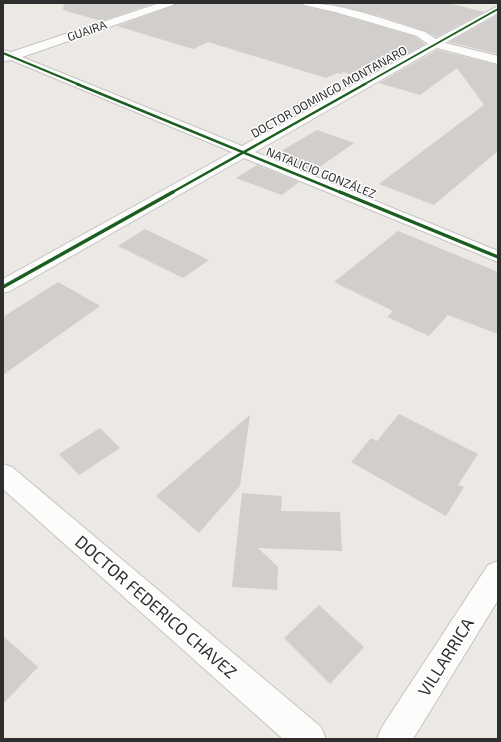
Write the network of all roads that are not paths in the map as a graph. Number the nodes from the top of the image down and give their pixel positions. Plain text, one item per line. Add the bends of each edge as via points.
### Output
1 (170, 3) edge
2 (307, 3) edge
3 (498, 9) edge
4 (436, 44) junction
5 (6, 56) edge
6 (498, 60) edge
7 (242, 152) junction
8 (498, 257) edge
9 (3, 287) edge
10 (3, 474) edge
11 (498, 574) edge
12 (308, 739) edge
13 (394, 739) edge

1 - 5 street, GUAIRA
2 - 4 street via 337,9 421,34
3 - 4 street, DOCTOR DOMINGO MONTANARO
4 - 6 street
4 - 7 street, DOCTOR DOMINGO MONTANARO
5 - 7 street, NATALICIO GONZÁLEZ
7 - 8 street, NATALICIO GONZÁLEZ
7 - 9 street, DOCTOR DOMINGO MONTANARO
10 - 12 street, DOCTOR FEDERICO CHAVEZ
11 - 13 street, VILLARRICA

